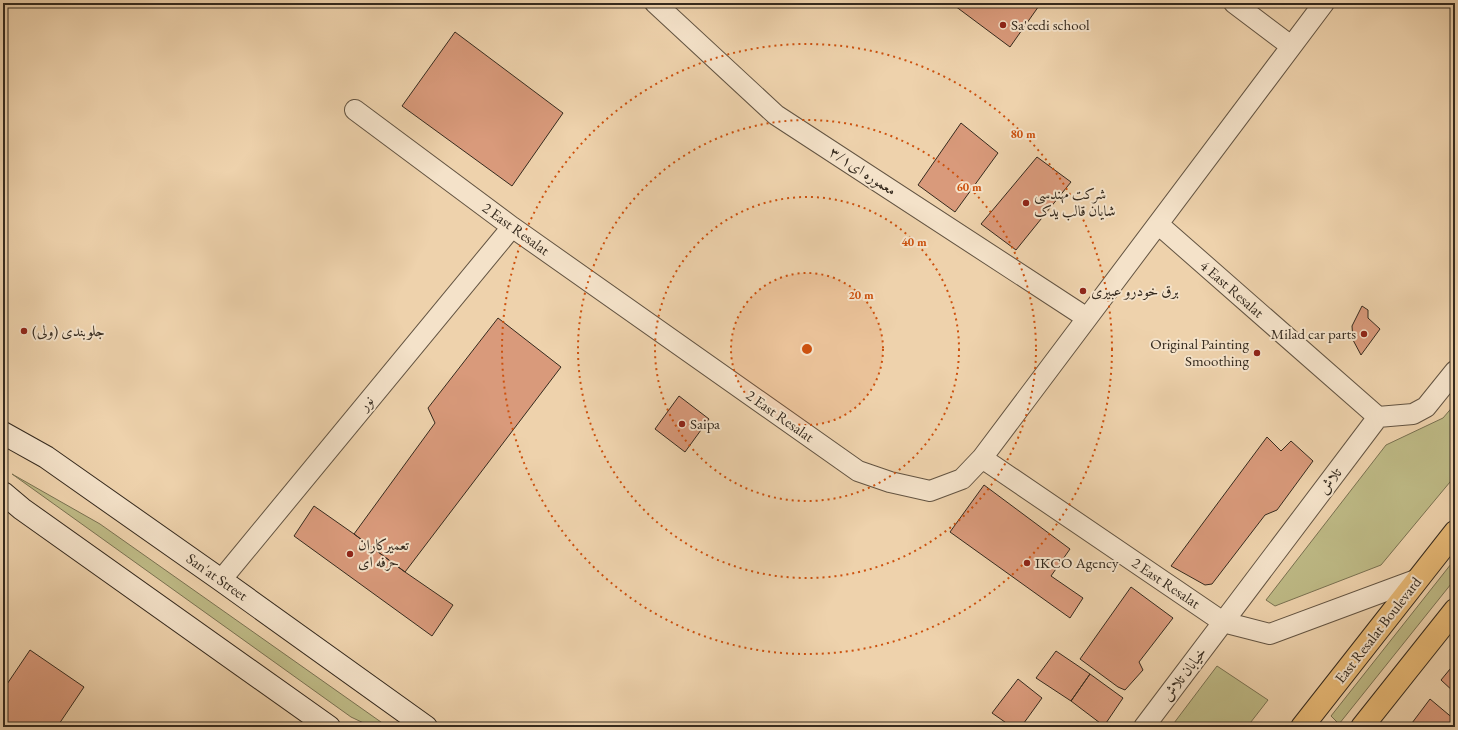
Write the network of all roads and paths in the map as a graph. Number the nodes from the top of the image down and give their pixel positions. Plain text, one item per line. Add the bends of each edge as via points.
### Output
1 (655, 3) edge
2 (1234, 3) edge
3 (1324, 3) edge
4 (1291, 46) junction
5 (355, 110) dead end
6 (1158, 224) junction
7 (512, 227) junction
8 (1087, 318) junction
9 (1455, 371) edge
10 (1378, 417) junction
11 (3, 433) edge
12 (982, 458) junction
13 (3, 493) edge
14 (1455, 532) edge
15 (1418, 579) junction
16 (221, 580) junction
17 (1455, 610) edge
18 (1223, 622) junction
19 (329, 727) edge
20 (426, 727) edge
21 (1144, 727) edge
22 (1302, 727) edge
23 (1362, 727) edge

1 - 8 street, معموره ای۳/۱ via 776,115
2 - 4 street
3 - 4 street
4 - 6 street
5 - 7 street, 2 East Resalat
6 - 8 street
6 - 10 street, 4 East Resalat
7 - 12 street, 2 East Resalat via 858,471 890,482 930,491 962,479
7 - 16 street, نور
8 - 12 street
9 - 10 street via 1426,407 1414,414
10 - 18 street, تلاش
11 - 16 main road, San'at Street via 46,457
12 - 18 street, 2 East Resalat
13 - 19 main road via 22,510
14 - 15 main road, East Resalat Boulevard
15 - 18 street, 2 East Resalat via 1270,634
15 - 22 main road, East Resalat Boulevard
16 - 20 main road, San'at Street
17 - 23 main road
18 - 21 street, خیابان تلاش

